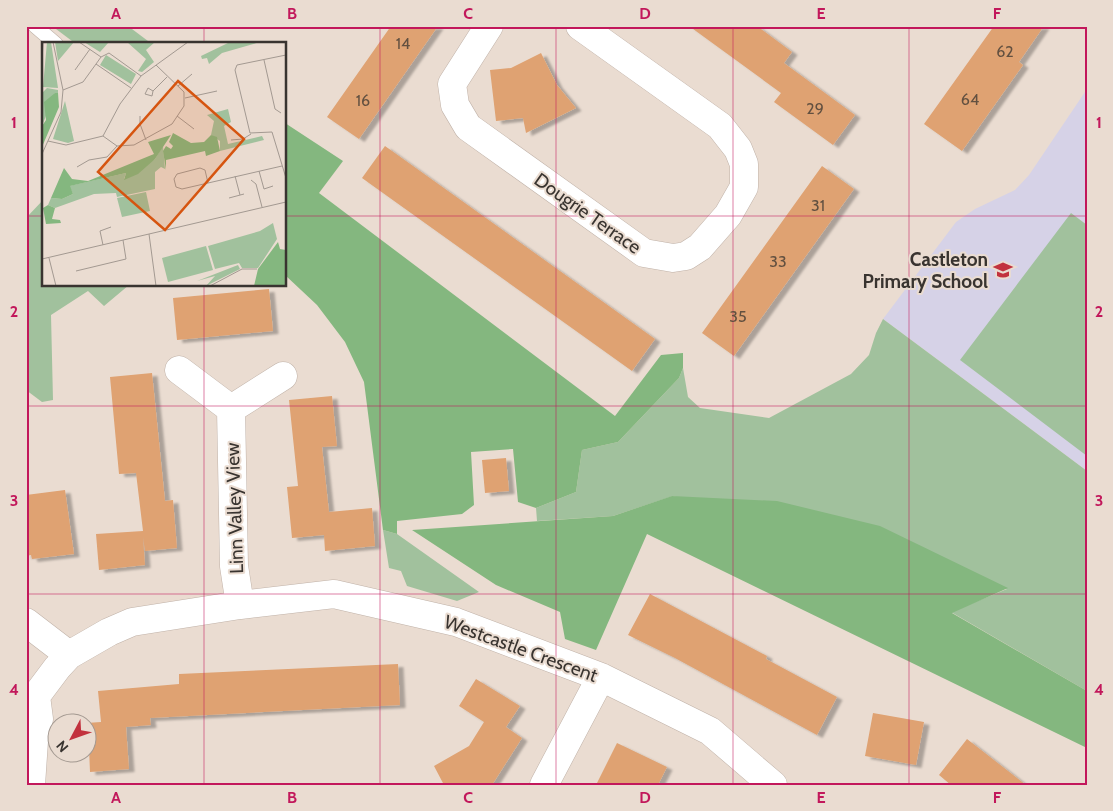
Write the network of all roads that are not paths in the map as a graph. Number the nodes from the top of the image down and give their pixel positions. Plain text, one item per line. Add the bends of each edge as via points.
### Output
1 (35, 26) edge
2 (489, 26) edge
3 (580, 26) edge
4 (54, 42) edge
5 (179, 370) dead end
6 (283, 376) dead end
7 (231, 409) junction
8 (240, 606) junction
9 (26, 622) edge
10 (69, 655) junction
11 (601, 677) junction
12 (29, 777) edge
13 (544, 785) edge
14 (773, 785) edge

1 - 4 lane
2 - 3 street, Dougrie Terrace via 452,84 455,105 468,127 644,253 673,258 686,256 700,247 728,215 744,187 744,164 738,149 720,126
5 - 7 street
6 - 7 street
7 - 8 street, Linn Valley View via 234,566
8 - 10 street, Westcastle Crescent via 132,622
8 - 11 street, Westcastle Crescent via 334,594 456,622
9 - 10 street
10 - 12 street, Westcastle Crescent via 36,696 40,719
11 - 13 street
11 - 14 street, Westcastle Crescent via 710,731

